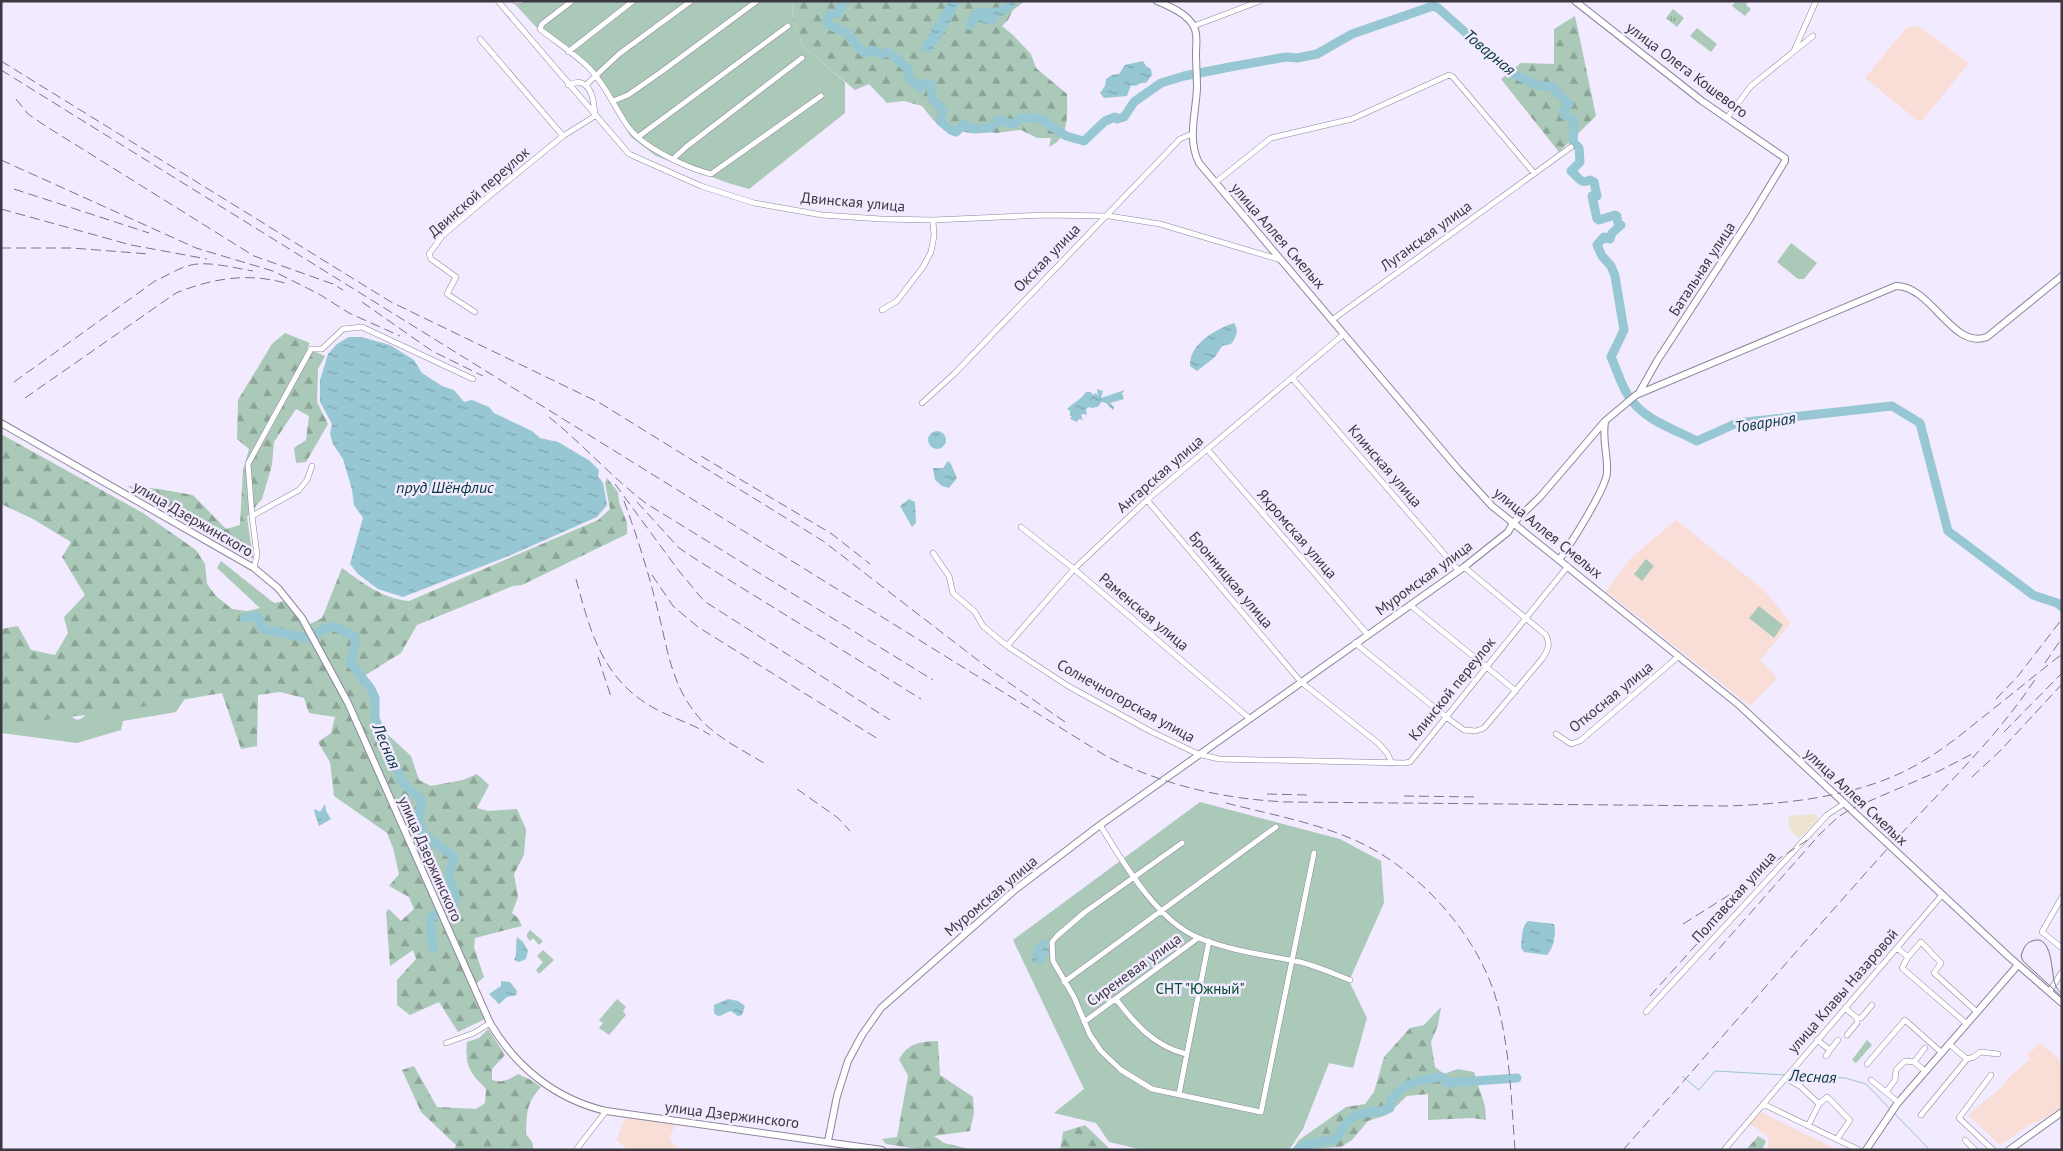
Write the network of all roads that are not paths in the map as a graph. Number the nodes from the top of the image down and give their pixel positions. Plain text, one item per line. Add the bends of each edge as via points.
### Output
1 (498, 1) edge
2 (515, 1) edge
3 (521, 1) edge
4 (572, 1) edge
5 (633, 1) edge
6 (691, 1) edge
7 (757, 1) edge
8 (1156, 1) edge
9 (1260, 1) edge
10 (1575, 1) edge
11 (1816, 1) edge
12 (788, 26) dead end
13 (1194, 26) junction
14 (1813, 36) dead end
15 (480, 38) dead end
16 (568, 52) junction
17 (1793, 54) junction
18 (802, 58) dead end
19 (597, 76) junction
20 (568, 84) junction
21 (586, 85) junction
22 (821, 96) dead end
23 (613, 101) junction
24 (595, 116) junction
25 (1727, 118) junction
26 (1192, 134) junction
27 (563, 136) junction
28 (638, 137) junction
29 (1571, 147) dead end
30 (1785, 158) joint
31 (673, 159) junction
32 (1534, 173) junction
33 (1216, 182) junction
34 (1104, 216) junction
35 (933, 220) junction
36 (1281, 260) junction
37 (2062, 276) edge
38 (882, 310) dead end
39 (475, 312) dead end
40 (1332, 320) junction
41 (1344, 334) junction
42 (1650, 372) junction
43 (1292, 378) junction
44 (473, 379) dead end
45 (1659, 384) junction
46 (1638, 394) junction
47 (922, 403) dead end
48 (1605, 421) junction
49 (1, 423) edge
50 (1594, 434) junction
51 (1603, 435) junction
52 (1207, 449) junction
53 (312, 466) dead end
54 (1147, 500) junction
55 (252, 516) junction
56 (1513, 523) junction
57 (1021, 528) dead end
58 (933, 552) dead end
59 (1560, 560) junction
60 (1568, 566) junction
61 (254, 568) junction
62 (1074, 569) junction
63 (1462, 569) junction
64 (1410, 605) junction
65 (1526, 618) junction
66 (1368, 635) junction
67 (1355, 643) junction
68 (1007, 646) junction
69 (1680, 656) junction
70 (1487, 666) junction
71 (1301, 682) junction
72 (1516, 691) junction
73 (1446, 717) junction
74 (1249, 718) junction
75 (1556, 734) dead end
76 (1198, 754) junction
77 (1392, 763) junction
78 (1845, 803) junction
79 (1100, 824) junction
80 (1276, 827) dead end
81 (1182, 843) dead end
82 (1314, 853) dead end
83 (1134, 876) junction
84 (1942, 895) junction
85 (2062, 897) edge
86 (1162, 911) junction
87 (1198, 938) junction
88 (1208, 941) junction
89 (1897, 948) junction
90 (2062, 948) edge
91 (1908, 957) junction
92 (1293, 961) junction
93 (2018, 965) junction
94 (2062, 972) edge
95 (1350, 980) dead end
96 (1064, 982) junction
97 (2049, 992) junction
98 (1116, 999) junction
99 (2062, 1003) edge
100 (1872, 1005) dead end
101 (1845, 1008) junction
102 (1646, 1012) dead end
103 (1977, 1012) junction
104 (1857, 1018) junction
105 (1084, 1022) junction
106 (490, 1023) junction
107 (1967, 1024) junction
108 (1847, 1035) dead end
109 (1818, 1040) junction
110 (1838, 1040) dead end
111 (446, 1043) dead end
112 (1949, 1044) junction
113 (1925, 1048) dead end
114 (1830, 1050) junction
115 (1942, 1052) junction
116 (1186, 1054) junction
117 (1998, 1054) dead end
118 (1826, 1056) dead end
119 (1967, 1059) junction
120 (1914, 1062) junction
121 (1867, 1064) dead end
122 (1925, 1071) junction
123 (1991, 1076) dead end
124 (1784, 1079) junction
125 (1872, 1080) dead end
126 (1886, 1092) junction
127 (1178, 1094) junction
128 (1898, 1103) junction
129 (1763, 1104) junction
130 (1819, 1104) junction
131 (606, 1111) junction
132 (2062, 1112) edge
133 (1921, 1115) dead end
134 (1808, 1126) junction
135 (1837, 1140) junction
136 (1965, 1140) dead end
137 (828, 1141) junction
138 (1989, 1149) edge
139 (576, 1150) edge
140 (882, 1150) edge
141 (1724, 1150) edge
142 (1859, 1150) edge
143 (1866, 1150) edge
144 (1975, 1150) edge
145 (2009, 1150) edge

1 - 20 street, Двинская улица
2 - 3 street
4 - 16 street via 539,27
5 - 16 street
6 - 19 street via 620,54
7 - 23 street via 628,95
8 - 13 main road via 1172,8
9 - 13 street
10 - 25 main road, улица Олега Кошевого
11 - 17 street
12 - 28 street
13 - 26 main road, улица Аллея Смелых via 1196,74
14 - 17 street
15 - 27 street
16 - 19 street
17 - 25 street via 1751,86
18 - 31 street
19 - 21 street
19 - 23 street
20 - 21 street via 578,82
20 - 24 street, Двинская улица
21 - 24 street via 593,98
22 - 31 street via 711,174 694,170
23 - 28 street
24 - 27 street, Двинской переулок
24 - 35 street, Двинская улица via 629,154 701,186 754,204 822,215
25 - 30 main road, улица Олега Кошевого
26 - 33 main road, улица Аллея Смелых via 1194,154
26 - 34 street, Окская улица via 1180,139
27 - 39 street, Двинской переулок via 443,235 429,254 456,278 447,294
28 - 31 street
29 - 32 street, Луганская улица
30 - 42 main road, Батальная улица via 1749,220
32 - 33 street via 1449,75 1352,119 1271,138
32 - 40 street, Луганская улица
33 - 36 main road, улица Аллея Смелых
34 - 35 street, Двинская улица
34 - 36 street, Двинская улица via 1160,224
34 - 47 street, Окская улица via 954,374
35 - 38 street via 934,236 927,260 897,301
36 - 40 main road, улица Аллея Смелых
37 - 45 main road, Муромская улица via 1987,336 1974,339 1963,335 1913,290 1896,286
40 - 41 main road, улица Аллея Смелых
41 - 43 street, Ангарская улица
41 - 56 main road, улица Аллея Смелых via 1481,496
42 - 45 main road via 1651,378
42 - 46 main road, Батальная улица
43 - 52 street, Ангарская улица
43 - 63 street, Клинская улица
44 - 55 street via 362,327 343,329 322,349 312,348 248,464
45 - 46 main road, Муромская улица
46 - 48 main road, Муромская улица
48 - 50 main road, Муромская улица
48 - 51 main road
49 - 61 main road, улица Дзержинского
50 - 51 main road
50 - 56 main road, Муромская улица
51 - 59 main road via 1608,473
52 - 54 street, Ангарская улица
52 - 66 street, Яхромская улица
53 - 55 street via 299,490
54 - 62 street, Ангарская улица
54 - 71 street, Бронницкая улица
55 - 61 street via 257,555
56 - 59 main road, улица Аллея Смелых
56 - 63 main road, Муромская улица via 1508,532
57 - 62 street, Раменская улица
58 - 68 street, Солнечногорская улица via 949,576 953,593
59 - 60 main road, улица Аллея Смелых
60 - 65 street, Клинской переулок
60 - 69 main road, улица Аллея Смелых
61 - 106 main road, улица Дзержинского via 278,588 302,618 348,703
62 - 68 street, Ангарская улица
62 - 74 street, Раменская улица
63 - 64 main road, Муромская улица
63 - 65 street
64 - 66 main road, Муромская улица
64 - 70 street
65 - 70 street, Клинской переулок
65 - 72 street via 1546,634 1550,642 1548,651
66 - 67 main road, Муромская улица
67 - 71 main road, Муромская улица
67 - 73 street
68 - 76 street, Солнечногорская улица via 1068,686
69 - 75 street, Откосная улица via 1580,741 1571,744
69 - 78 main road, улица Аллея Смелых via 1749,714
70 - 72 street
70 - 73 street, Клинской переулок
71 - 74 main road
71 - 77 street via 1378,743
72 - 73 street via 1484,728 1476,731 1464,730
73 - 77 street, Клинской переулок via 1410,762
74 - 76 main road, Муромская улица
76 - 77 street, Солнечногорская улица via 1219,759
76 - 79 main road, Муромская улица
78 - 84 main road, улица Аллея Смелых, bridge
78 - 102 street, Полтавская улица via 1827,815
79 - 83 street
79 - 137 main road, Муромская улица via 1016,889 881,1008 848,1061
80 - 86 street
81 - 83 street
82 - 92 street
83 - 86 street
83 - 96 street via 1085,912 1052,942 1053,961
84 - 89 street, улица Клавы Назаровой
84 - 93 main road, улица Аллея Смелых
85 - 90 street via 2042,932
86 - 87 street
86 - 96 street
87 - 88 street
87 - 98 street, Сиреневая улица
88 - 92 street
88 - 116 street
89 - 91 street
89 - 101 street, улица Клавы Назаровой
91 - 103 street via 1921,942 1941,963 1934,973
91 - 107 street via 1902,968
92 - 95 street
92 - 127 street via 1261,1112
93 - 97 main road, улица Аллея Смелых
93 - 103 main road
94 - 97 street
96 - 105 street
97 - 99 main road, улица Аллея Смелых
98 - 105 street, Сиреневая улица
98 - 116 street via 1133,1022 1149,1036 1167,1048
100 - 104 street via 1861,1018
101 - 104 street
101 - 109 street, улица Клавы Назаровой
103 - 107 main road
104 - 108 street via 1857,1023
105 - 127 street via 1101,1051 1126,1074 1152,1089
106 - 111 street
106 - 131 main road, улица Дзержинского via 507,1050 536,1078 569,1098
107 - 112 main road
109 - 114 street
109 - 124 street, улица Клавы Назаровой
110 - 114 street
112 - 115 main road
112 - 119 street
113 - 120 street
114 - 118 street
115 - 121 street via 1905,1020
115 - 122 main road
116 - 127 street
117 - 119 street via 1980,1052
119 - 133 street
120 - 122 street
120 - 126 street via 1901,1064
122 - 128 main road
123 - 138 street via 1959,1118
124 - 129 street, улица Клавы Назаровой
124 - 130 street via 1800,1086
125 - 126 street
126 - 128 street
128 - 143 main road
129 - 134 street
129 - 141 street, улица Клавы Назаровой
130 - 134 street
130 - 135 street via 1827,1097 1850,1120
131 - 137 main road, улица Дзержинского
131 - 139 street
132 - 145 main road
134 - 135 street
135 - 142 street
136 - 144 street
137 - 140 main road, улица Дзержинского

